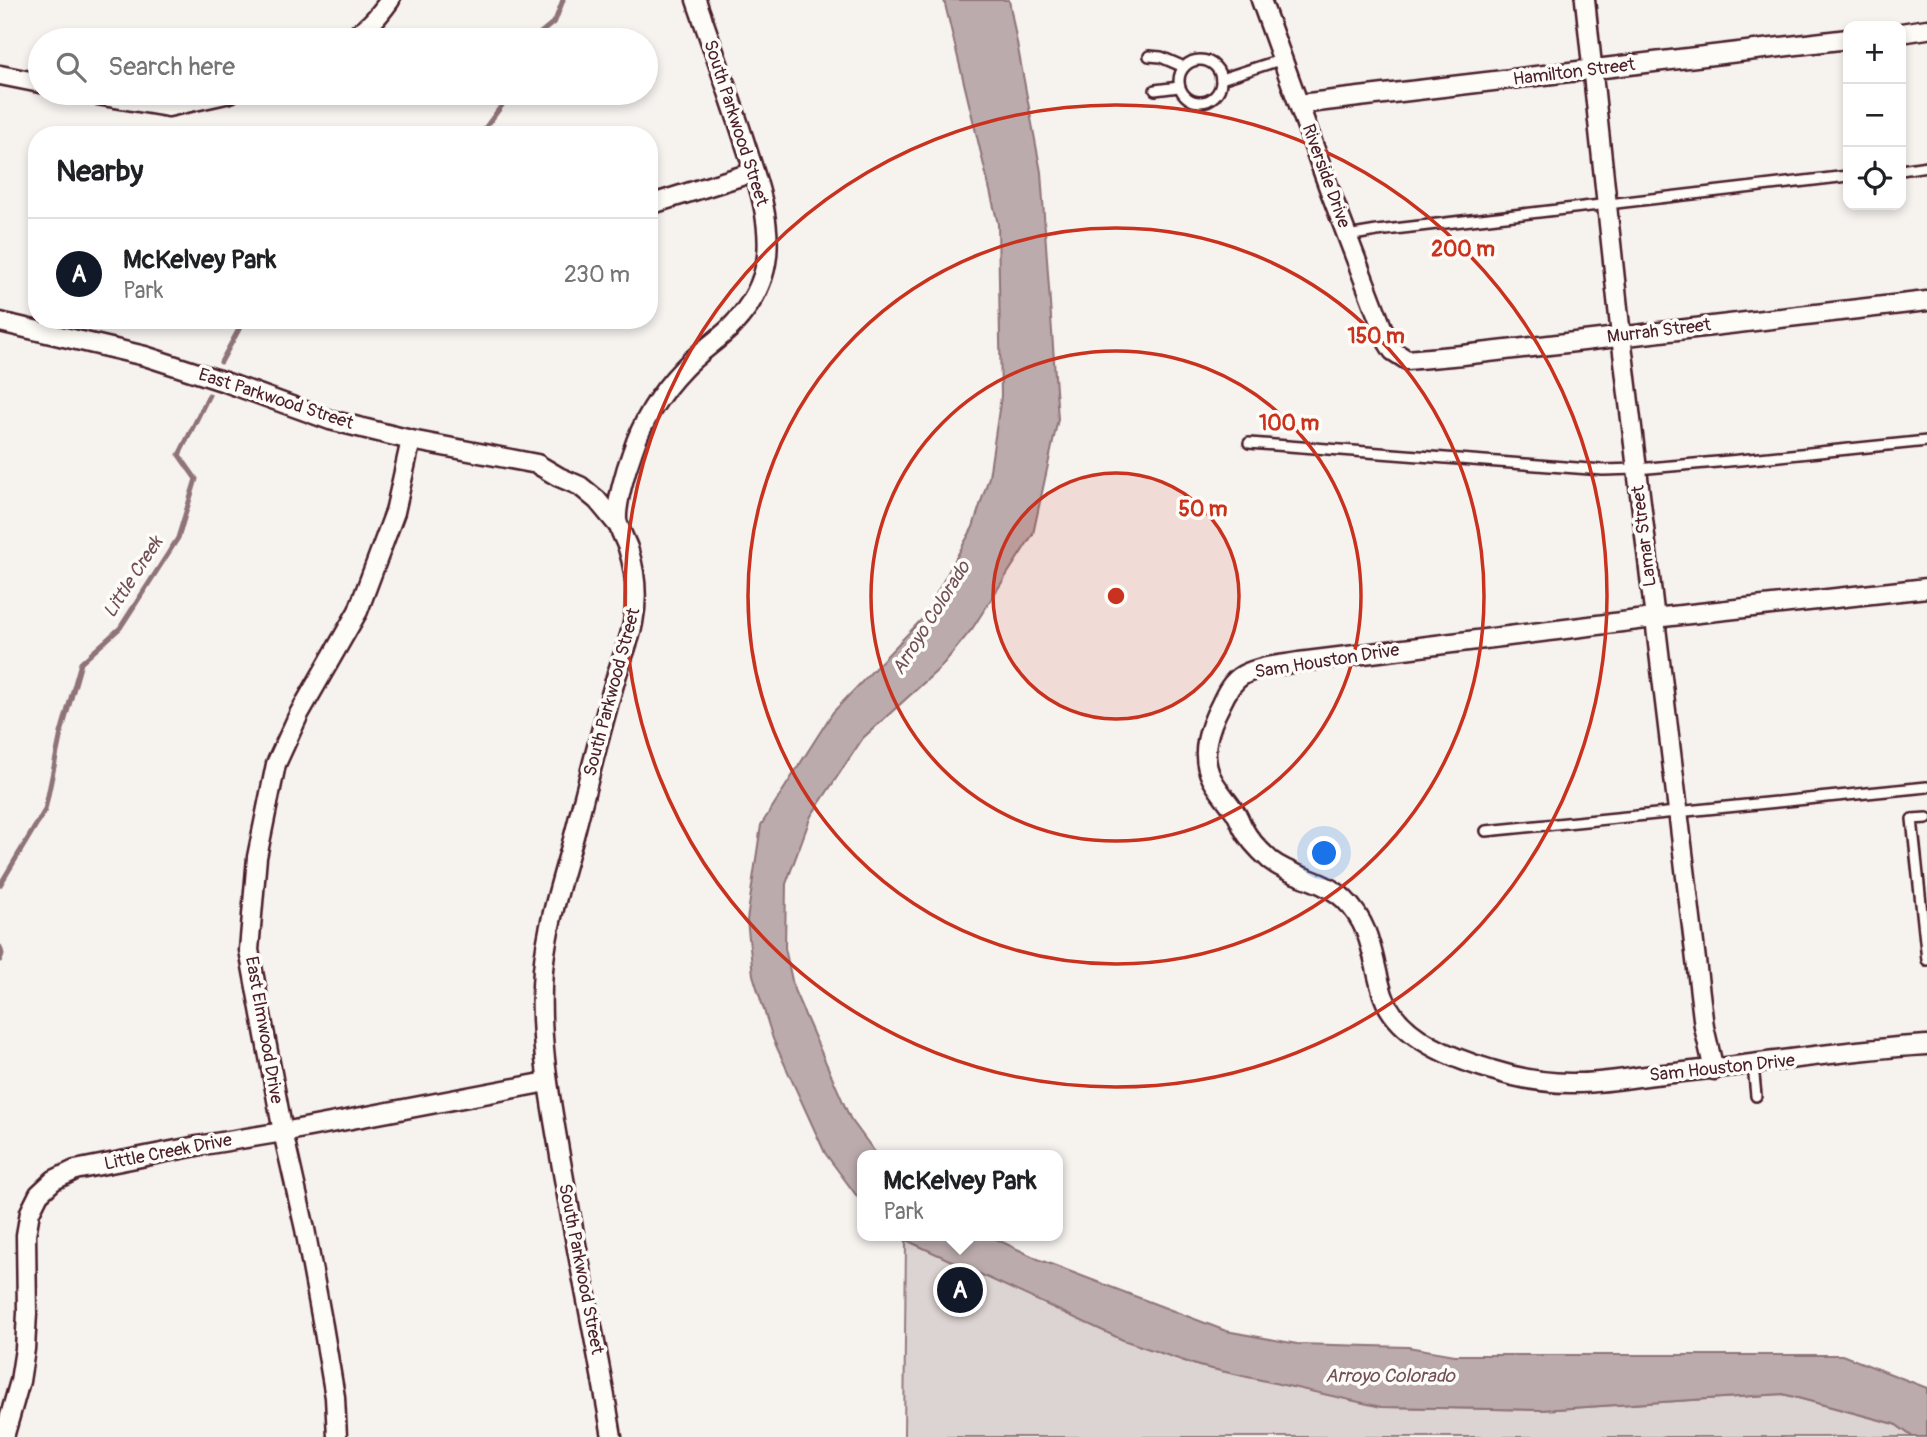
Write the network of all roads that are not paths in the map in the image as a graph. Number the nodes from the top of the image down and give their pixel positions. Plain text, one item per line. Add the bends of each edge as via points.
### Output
1 (390, 0) edge
2 (696, 0) edge
3 (1261, 0) edge
4 (1585, 0) edge
5 (366, 28) edge
6 (1927, 29) edge
7 (1906, 32) edge
8 (1843, 40) edge
9 (1149, 56) dead end
10 (1283, 60) junction
11 (1184, 67) junction
12 (1593, 69) junction
13 (0, 75) edge
14 (1221, 79) junction
15 (28, 81) edge
16 (1179, 87) junction
17 (1155, 90) dead end
18 (1300, 104) junction
19 (156, 105) edge
20 (177, 105) edge
21 (1927, 166) edge
22 (1906, 169) edge
23 (754, 172) junction
24 (1843, 177) edge
25 (658, 202) edge
26 (1607, 204) junction
27 (1347, 236) junction
28 (1927, 300) edge
29 (0, 322) edge
30 (28, 329) edge
31 (30, 329) edge
32 (1621, 336) junction
33 (1393, 351) joint
34 (411, 440) junction
35 (1927, 440) edge
36 (1249, 443) dead end
37 (1637, 469) junction
38 (617, 524) junction
39 (1927, 588) edge
40 (1654, 618) junction
41 (1927, 787) edge
42 (1678, 812) junction
43 (1927, 818) edge
44 (1486, 831) dead end
45 (1927, 960) edge
46 (1927, 1045) edge
47 (1753, 1065) junction
48 (1714, 1070) junction
49 (547, 1082) junction
50 (1756, 1096) dead end
51 (283, 1132) junction
52 (4, 1437) edge
53 (337, 1437) edge
54 (612, 1437) edge

1 - 5 street
2 - 23 street, South Parkwood Street
3 - 10 street, Riverside Drive
4 - 12 street, Lamar Street
6 - 7 street
8 - 12 street, Hamilton Street
9 - 11 lane
10 - 14 lane
10 - 18 street, Riverside Drive
11 - 14 lane via 1195,61 1209,62
11 - 16 lane
12 - 18 street, Hamilton Street
12 - 26 street, Lamar Street
13 - 15 street
14 - 16 lane via 1218,92 1207,102 1193,102
16 - 17 lane
18 - 27 street, Riverside Drive
19 - 20 street
21 - 22 lane
23 - 25 street
23 - 38 street, South Parkwood Street via 767,230 767,258 760,284 747,308 685,367 651,410 629,461
24 - 26 lane
26 - 27 lane
26 - 32 street, Lamar Street
27 - 33 street, Riverside Drive
28 - 32 street, Murrah Street
29 - 30 street, East Parkwood Street
31 - 34 street, East Parkwood Street via 145,356 330,420
32 - 33 street, Murrah Street via 1407,360
32 - 37 street, Lamar Street
34 - 38 street, East Parkwood Street via 537,464 580,486
34 - 51 street, East Elmwood Drive via 396,512 358,611 276,764 257,856 249,950
35 - 37 lane
36 - 37 lane
37 - 40 street, Lamar Street
38 - 49 street, South Parkwood Street via 631,556 636,604 545,953 542,1008
39 - 40 street, Sam Houston Drive
40 - 42 street, Lamar Street
40 - 48 street, Sam Houston Drive via 1262,668 1242,676 1229,688 1212,721 1206,758 1211,777 1256,846 1287,870 1326,886 1358,916 1368,935 1390,1013 1418,1038 1491,1070 1546,1081 1572,1083
41 - 42 lane
42 - 44 lane
42 - 48 street, Lamar Street via 1704,1027
43 - 45 lane via 1912,819
46 - 47 street, Sam Houston Drive
47 - 48 street, Sam Houston Drive
47 - 50 lane
49 - 51 street, Little Creek Drive
49 - 54 street, South Parkwood Street
51 - 52 street, Little Creek Drive via 75,1170 39,1194 26,1235 25,1349
51 - 53 street, East Elmwood Drive via 321,1314

